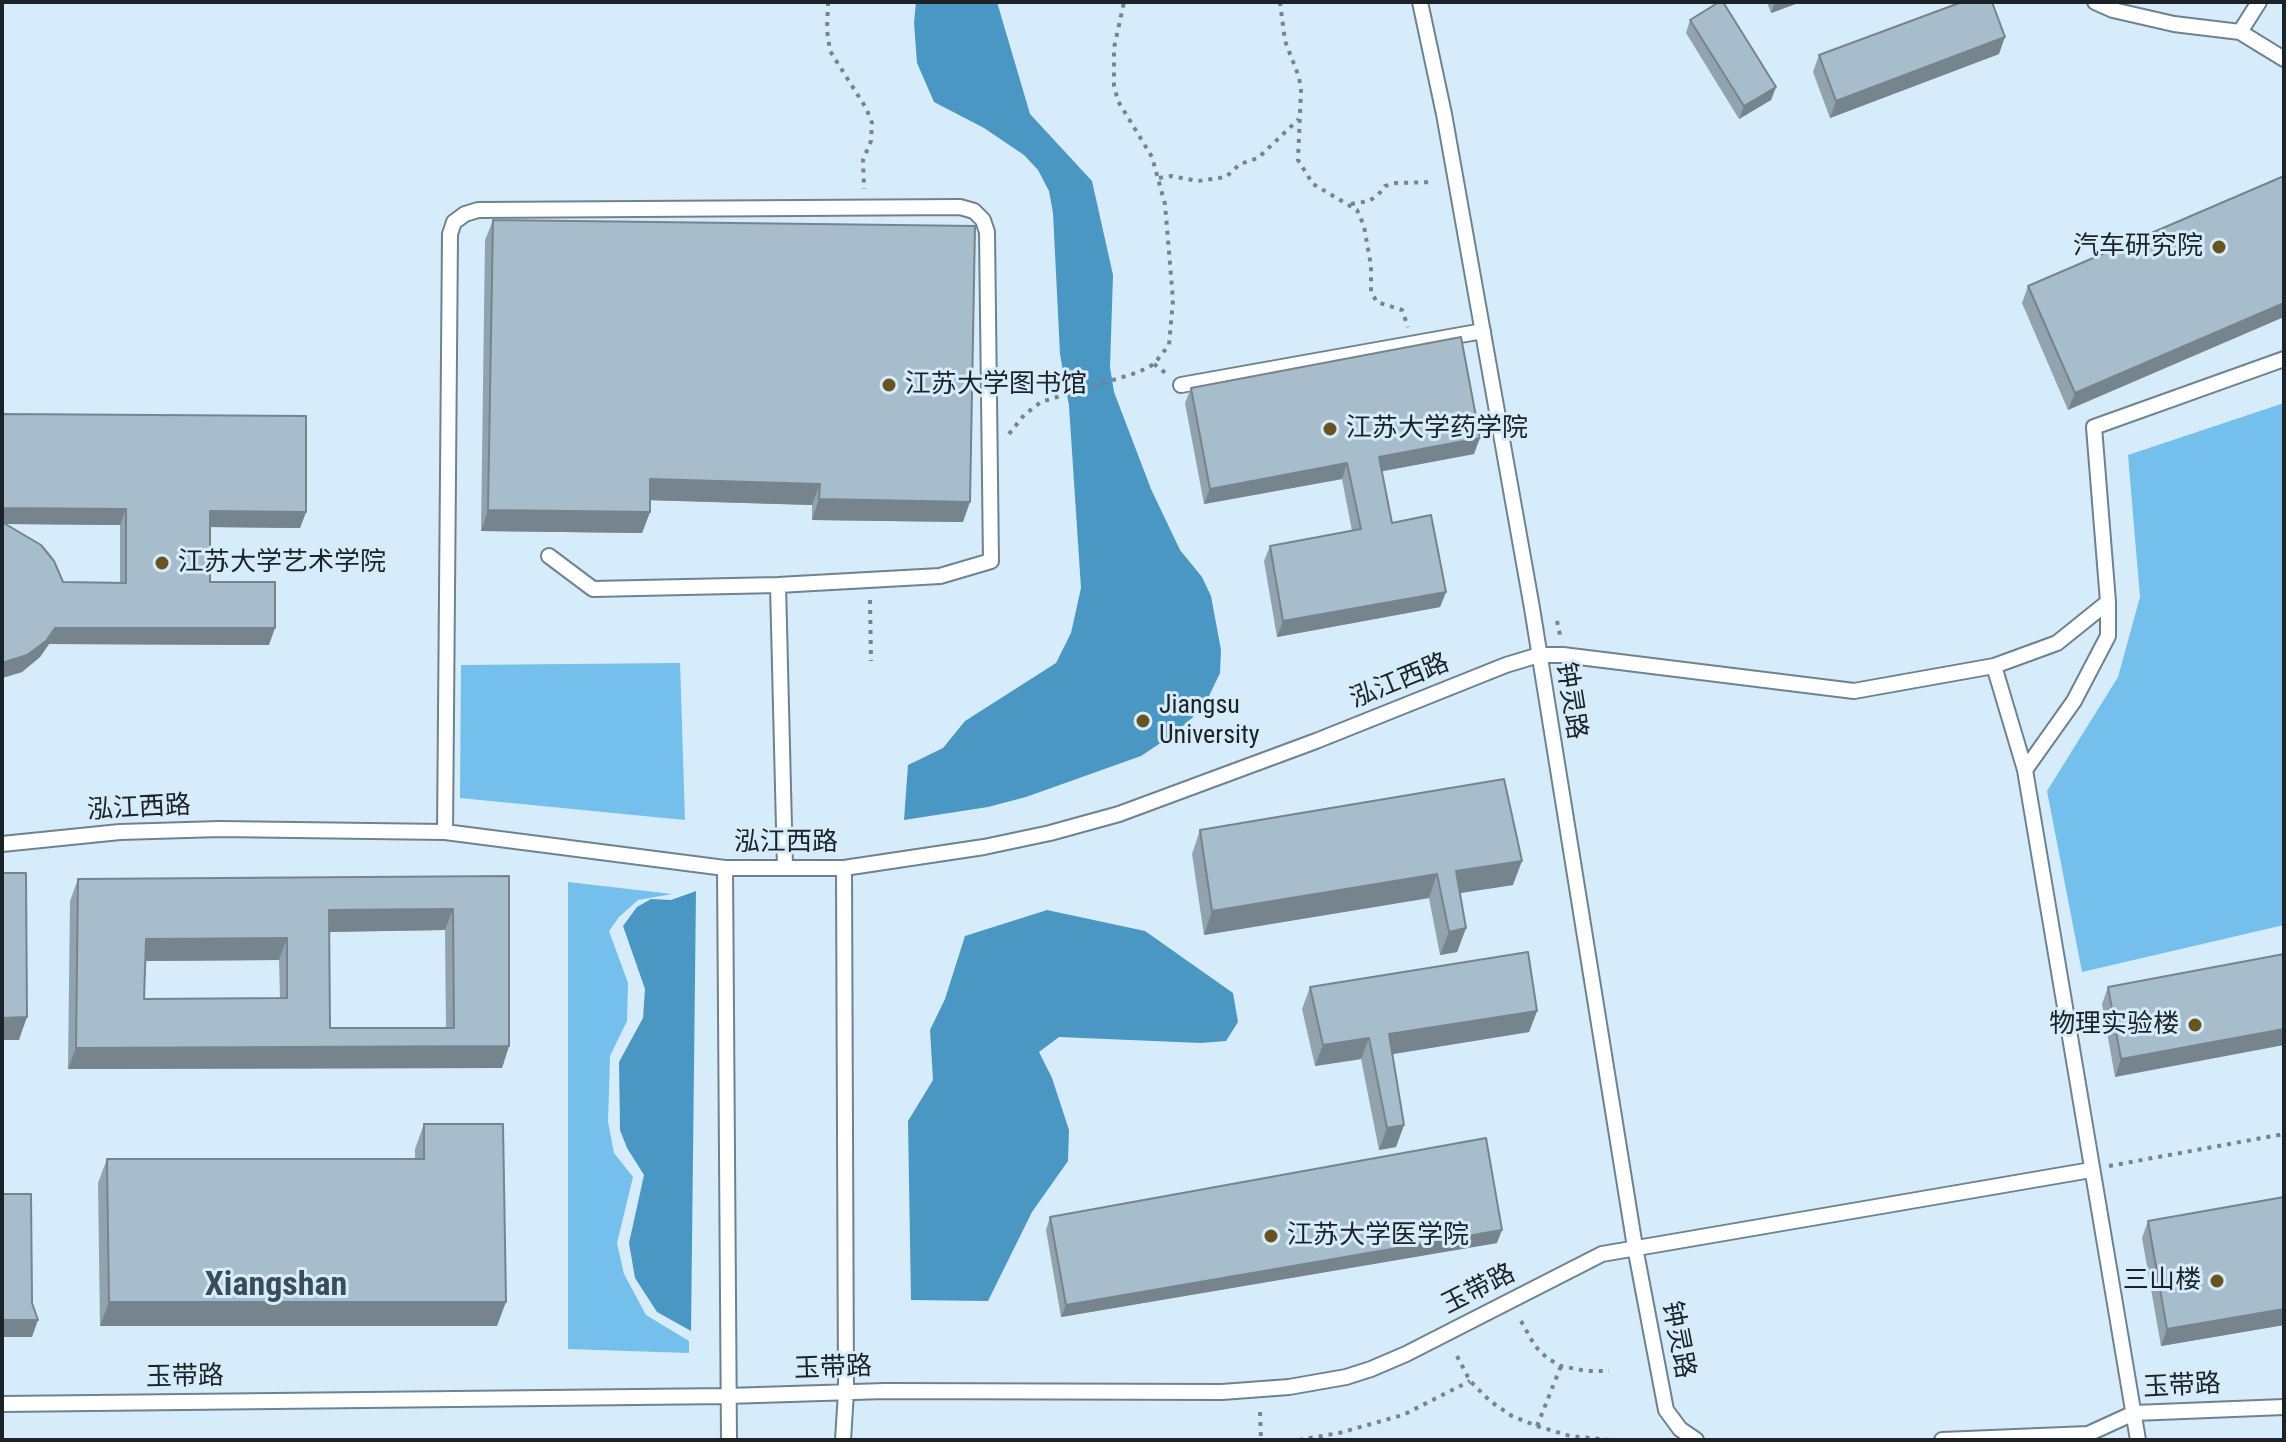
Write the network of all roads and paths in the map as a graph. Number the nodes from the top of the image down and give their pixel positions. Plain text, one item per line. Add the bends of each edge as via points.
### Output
1 (828, 2) edge
2 (1124, 2) edge
3 (1280, 2) edge
4 (1420, 2) edge
5 (2095, 2) edge
6 (2259, 2) edge
7 (2240, 32) junction
8 (2284, 59) edge
9 (1301, 117) junction
10 (1159, 178) junction
11 (1434, 182) dead end
12 (1350, 205) junction
13 (866, 207) junction
14 (1483, 331) junction
15 (1410, 344) junction
16 (2284, 359) edge
17 (1181, 385) dead end
18 (990, 446) junction
19 (549, 556) dead end
20 (870, 580) junction
21 (778, 585) junction
22 (2108, 602) junction
23 (1539, 655) junction
24 (871, 661) dead end
25 (1994, 666) junction
26 (2025, 770) junction
27 (445, 832) junction
28 (2, 844) edge
29 (725, 868) junction
30 (785, 868) junction
31 (844, 868) junction
32 (2284, 1134) edge
33 (2091, 1170) junction
34 (1635, 1247) junction
35 (1521, 1321) dead end
36 (1457, 1356) dead end
37 (1561, 1366) junction
38 (1609, 1371) dead end
39 (1470, 1381) junction
40 (846, 1392) junction
41 (727, 1396) junction
42 (2, 1404) edge
43 (2284, 1407) edge
44 (1260, 1412) dead end
45 (2134, 1413) junction
46 (1537, 1426) junction
47 (729, 1440) edge
48 (843, 1440) edge
49 (1261, 1440) edge
50 (1299, 1440) edge
51 (1610, 1440) edge
52 (1696, 1440) edge
53 (1942, 1440) edge
54 (2138, 1440) edge

1 - 13 path via 830,51 872,123 863,160
2 - 10 path via 1114,48 1114,86
3 - 9 path via 1285,41 1299,77
4 - 14 lane, 钟灵路
5 - 7 lane via 2174,24
6 - 7 lane
7 - 8 lane
9 - 10 path via 1258,158 1240,164 1226,177
9 - 12 path via 1297,152 1303,171 1324,193
10 - 18 path via 1170,248 1169,345 1154,364 1033,407 1006,439
11 - 12 path via 1385,186 1369,201
12 - 15 path via 1364,226 1371,292 1377,302 1402,310
13 - 18 lane via 960,207 983,220
13 - 27 lane via 478,210 454,222
14 - 15 lane
14 - 23 lane, 钟灵路
15 - 17 lane
16 - 22 lane via 2094,427
18 - 20 lane via 991,561 940,576
19 - 21 lane via 593,589
20 - 21 lane
20 - 24 path
21 - 30 lane
22 - 25 lane via 2057,643
22 - 26 lane via 2108,636 2074,701
23 - 25 lane via 1854,691
23 - 31 lane, 泓江西路 via 1119,814 984,847
23 - 34 lane, 钟灵路
25 - 26 lane
26 - 33 lane
27 - 28 lane, 泓江西路 via 120,832
27 - 29 lane, 泓江西路
29 - 30 lane, 泓江西路
29 - 41 lane
30 - 31 lane, 泓江西路
31 - 40 lane
32 - 33 path
33 - 34 lane, 玉带路
33 - 45 lane
34 - 40 lane, 玉带路 via 1602,1254 1383,1364 1319,1382 1222,1392
34 - 52 lane, 钟灵路 via 1666,1410
35 - 37 path via 1535,1346
36 - 39 path
37 - 38 path
37 - 46 path
39 - 46 path via 1512,1416
39 - 50 path via 1403,1415
40 - 41 lane, 玉带路
40 - 48 lane
41 - 42 lane, 玉带路
41 - 47 lane
43 - 45 lane, 玉带路
44 - 49 path
45 - 53 lane, 玉带路 via 2088,1434
45 - 54 lane
46 - 51 path

